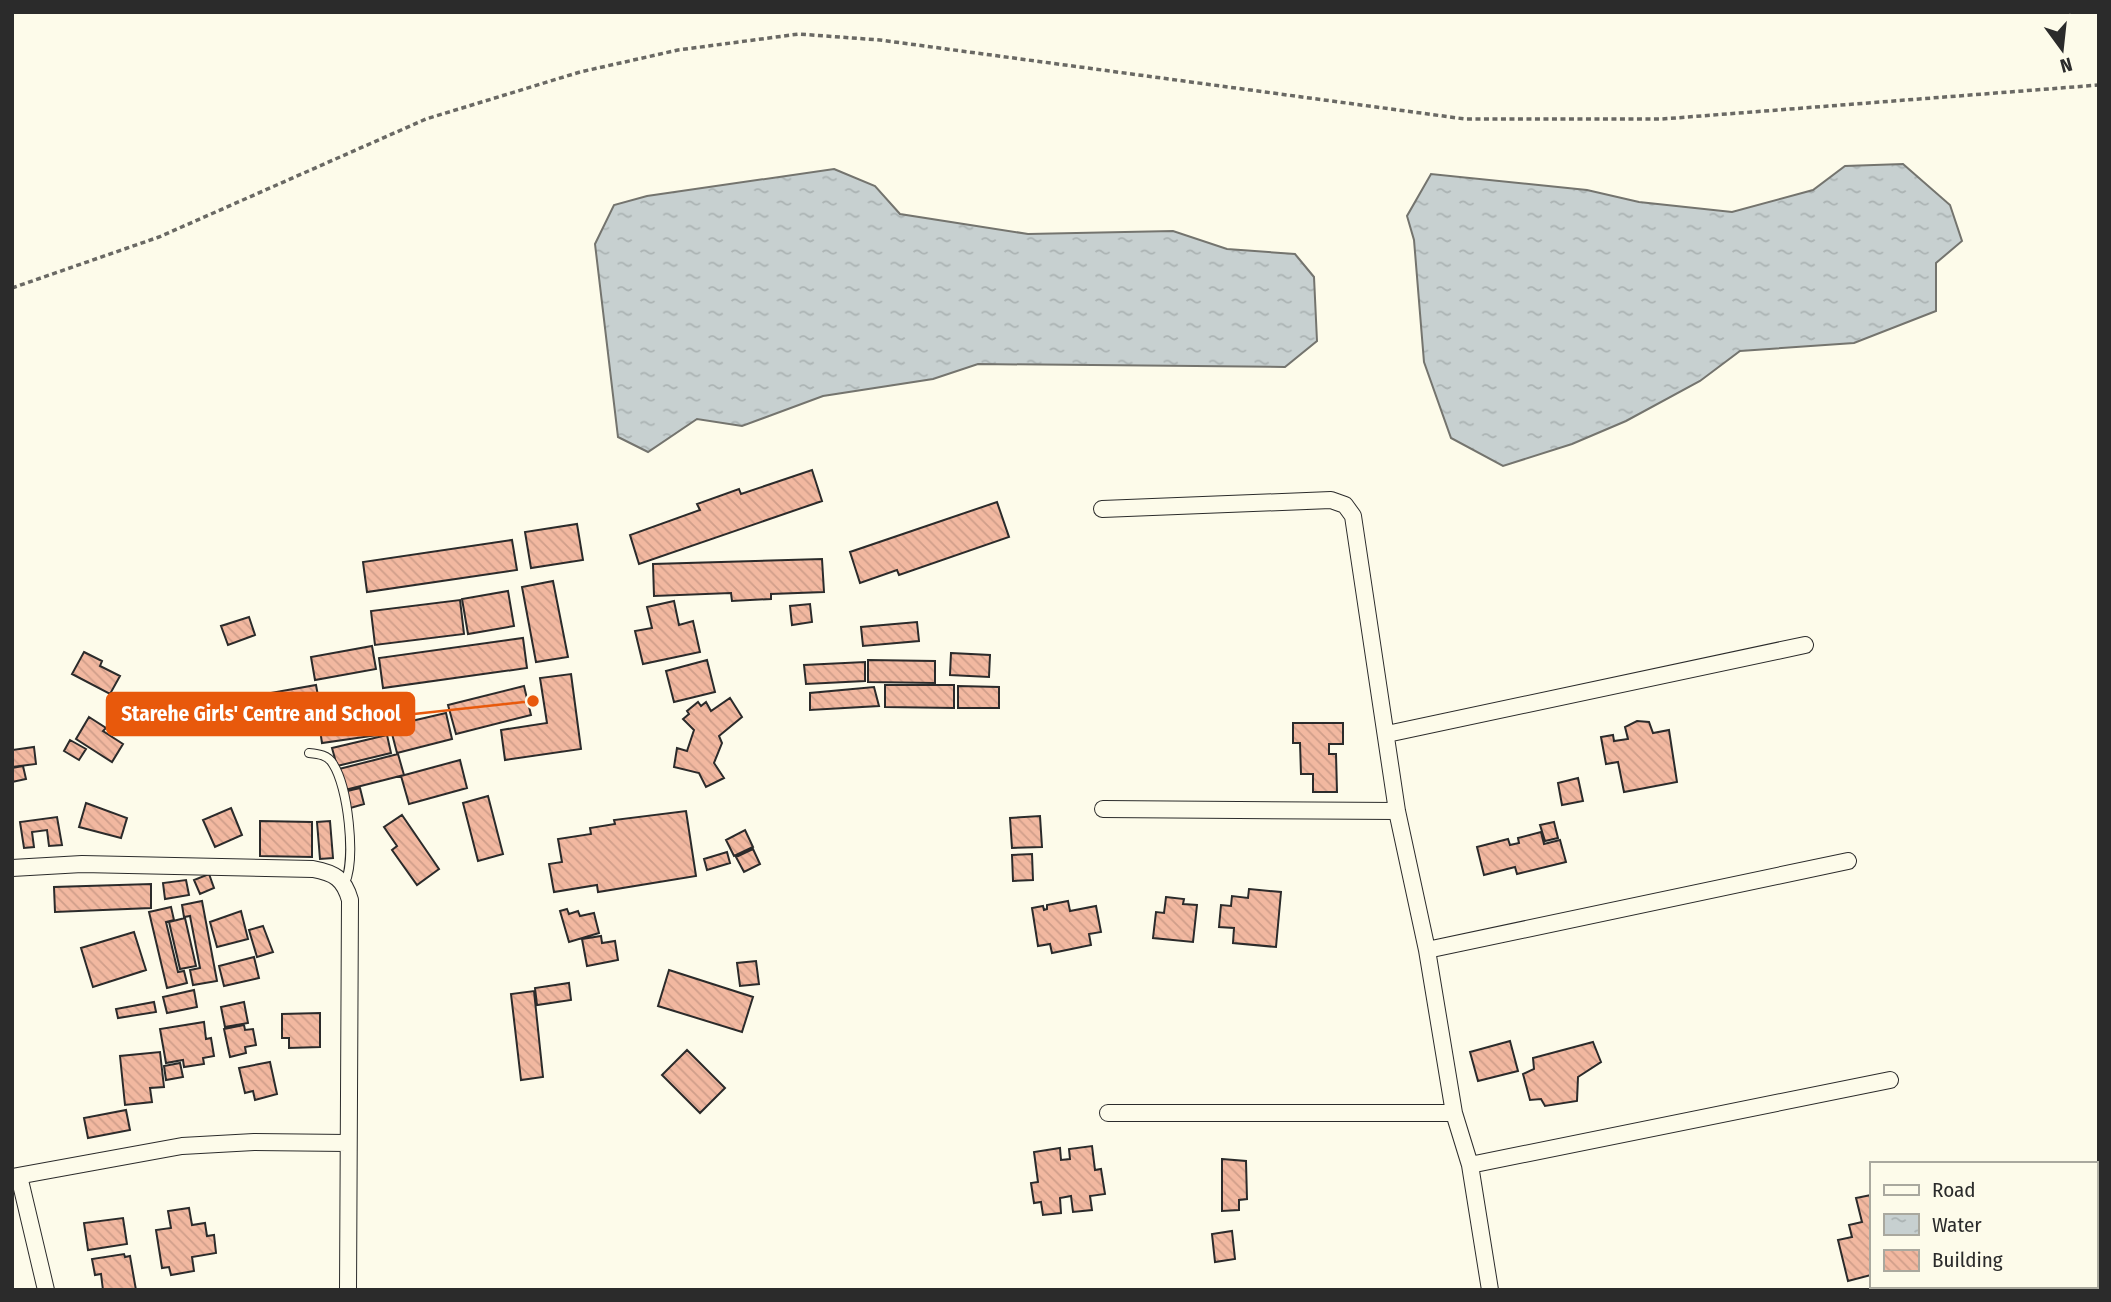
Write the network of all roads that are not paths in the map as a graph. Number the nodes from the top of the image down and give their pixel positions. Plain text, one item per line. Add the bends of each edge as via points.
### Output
1 (1101, 509) dead end
2 (1805, 645) dead end
3 (1387, 734) junction
4 (309, 753) dead end
5 (1103, 809) dead end
6 (1397, 811) junction
7 (1848, 861) dead end
8 (12, 868) edge
9 (345, 883) junction
10 (1427, 950) junction
11 (1890, 1080) dead end
12 (1108, 1113) dead end
13 (1454, 1113) junction
14 (347, 1143) junction
15 (1470, 1165) junction
16 (16, 1176) edge
17 (46, 1290) edge
18 (348, 1290) edge
19 (1490, 1290) edge

1 - 3 street via 1307,499 1345,505 1358,533
2 - 3 street
3 - 6 street
4 - 9 lane via 322,754 338,775 351,837
5 - 6 street
6 - 10 street
7 - 10 street
8 - 9 street via 82,864 313,869 332,872
9 - 14 street via 351,900
10 - 13 street
11 - 15 street
12 - 13 street
13 - 15 street
14 - 16 street via 182,1146
14 - 18 street
15 - 19 street
16 - 17 street

